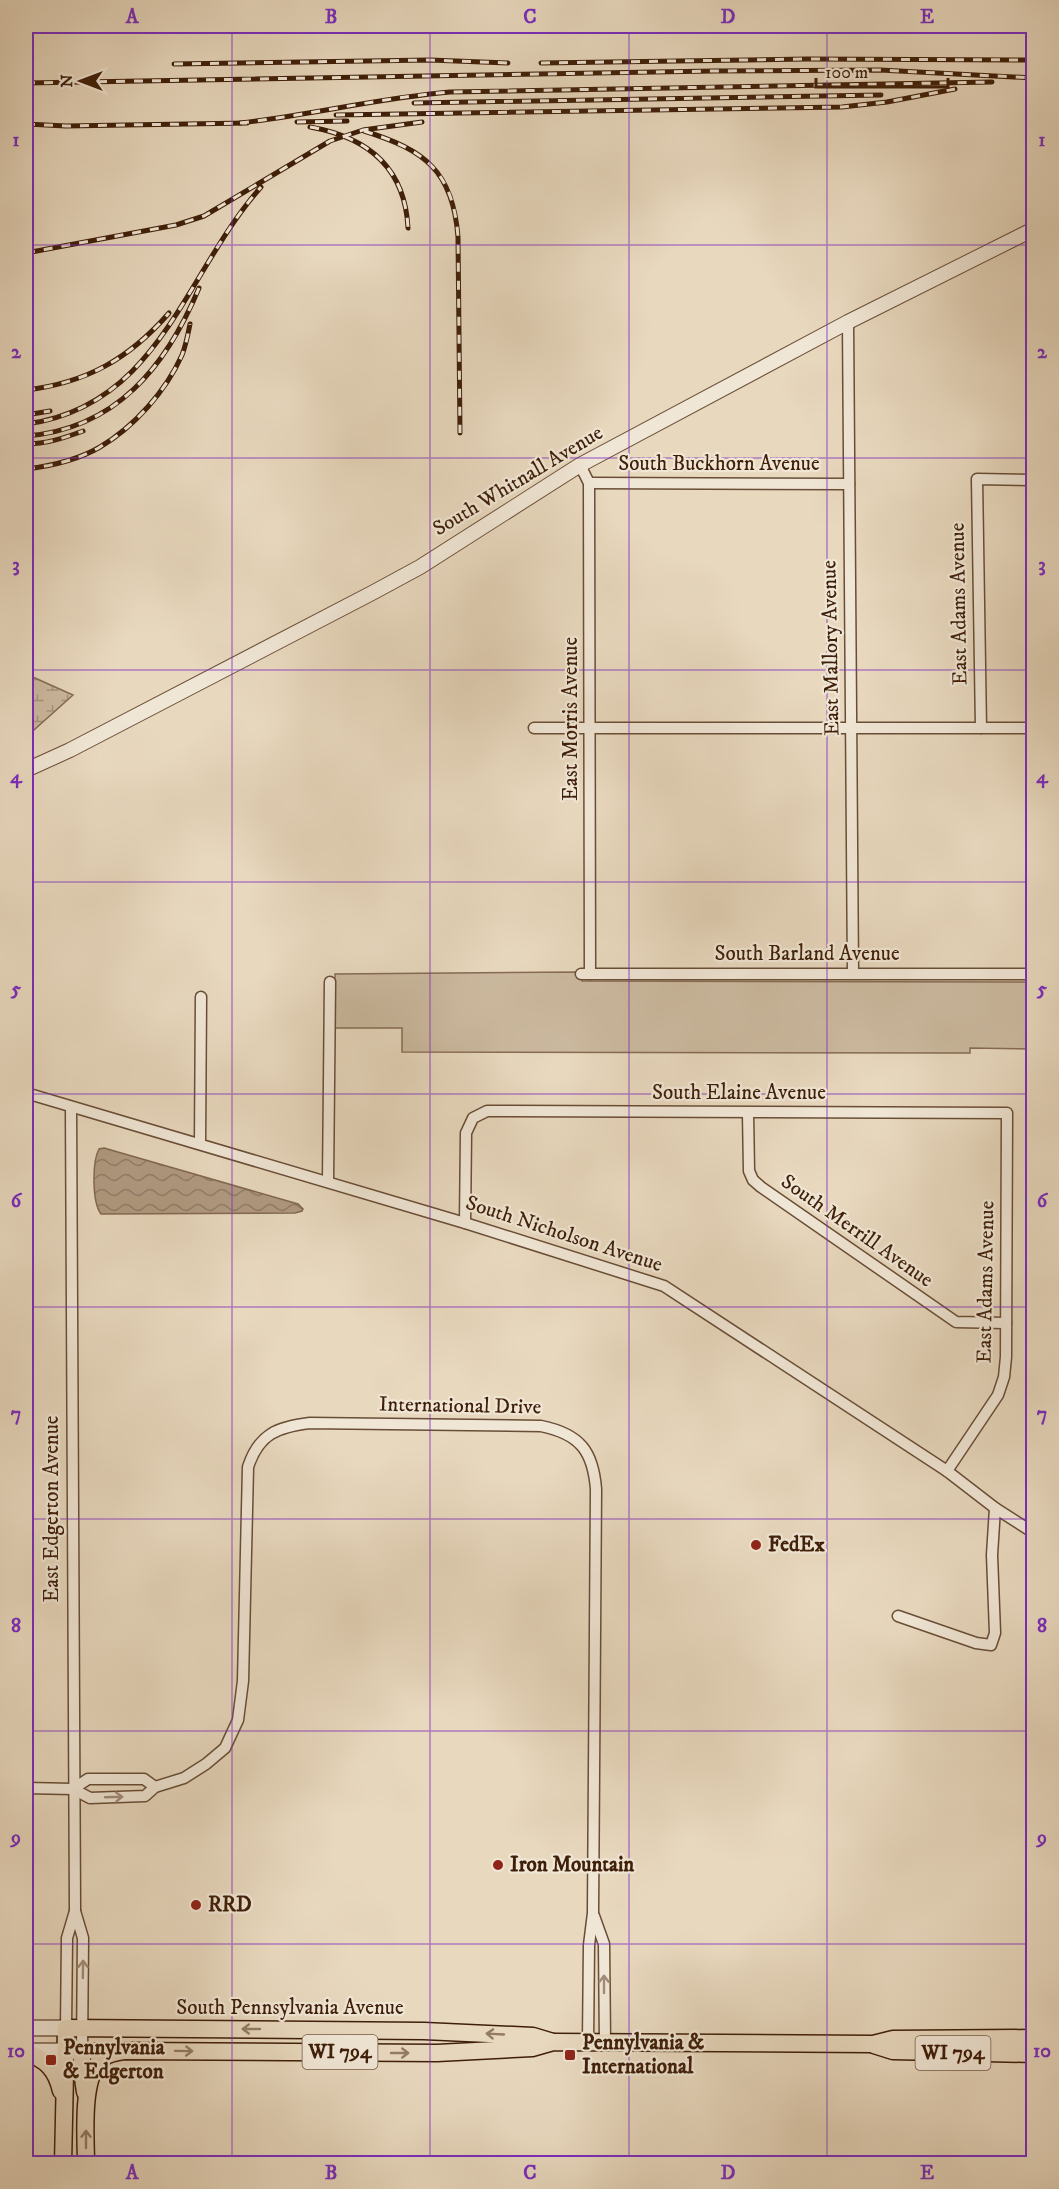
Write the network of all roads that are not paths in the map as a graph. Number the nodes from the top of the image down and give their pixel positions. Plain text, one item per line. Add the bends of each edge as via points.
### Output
1 (1034, 229) edge
2 (848, 322) junction
3 (580, 465) junction
4 (1034, 480) edge
5 (589, 483) junction
6 (849, 484) junction
7 (534, 728) dead end
8 (591, 728) junction
9 (981, 728) junction
10 (1034, 728) edge
11 (852, 729) junction
12 (26, 770) edge
13 (853, 973) junction
14 (586, 974) joint
15 (1034, 974) edge
16 (330, 982) dead end
17 (201, 997) dead end
18 (26, 1093) edge
19 (71, 1107) junction
20 (748, 1113) junction
21 (1007, 1113) joint
22 (200, 1144) junction
23 (328, 1182) junction
24 (465, 1223) junction
25 (1006, 1323) junction
26 (947, 1471) junction
27 (995, 1508) junction
28 (1034, 1533) edge
29 (898, 1616) dead end
30 (155, 1787) junction
31 (26, 1788) edge
32 (73, 1789) junction
33 (75, 1911) junction
34 (593, 1913) junction
35 (26, 2028) edge
36 (74, 2028) junction
37 (1034, 2038) edge
38 (553, 2042) junction
39 (588, 2042) junction
40 (605, 2042) junction
41 (873, 2044) junction
42 (26, 2051) edge
43 (74, 2051) junction
44 (125, 2051) junction
45 (1034, 2054) edge
46 (86, 2098) junction
47 (64, 2105) junction
48 (63, 2163) edge
49 (86, 2163) edge

1 - 2 street, South Whitnall Avenue
2 - 3 street, South Whitnall Avenue
2 - 6 street, East Mallory Avenue
3 - 5 street, East Morris Avenue
3 - 12 street, South Whitnall Avenue via 390,584
4 - 9 street, East Adams Avenue via 977,479
5 - 6 street, South Buckhorn Avenue
5 - 8 street, East Morris Avenue
6 - 11 street, East Mallory Avenue
7 - 8 street
8 - 11 street
8 - 14 street, East Morris Avenue
9 - 10 street
9 - 11 street
11 - 13 street, East Mallory Avenue
13 - 14 street, South Barland Avenue
13 - 15 street, South Barland Avenue
16 - 23 street
17 - 22 street
18 - 19 street, South Nicholson Avenue
19 - 22 street, South Nicholson Avenue
19 - 32 street, East Edgerton Avenue
20 - 21 street, South Elaine Avenue
20 - 24 street, South Elaine Avenue via 487,1112 472,1118 466,1133
20 - 25 street, South Merrill Avenue via 748,1171 761,1187 956,1322
21 - 25 street, East Adams Avenue
22 - 23 street, South Nicholson Avenue
23 - 24 street, South Nicholson Avenue
24 - 26 street, South Nicholson Avenue via 664,1286
25 - 26 street, East Adams Avenue via 1004,1377 998,1395
26 - 27 street, South Nicholson Avenue
27 - 28 street, South Nicholson Avenue
27 - 29 street via 992,1646
30 - 32 street via 144,1779 88,1779
32 -> 30 street, International Drive via 90,1798 145,1796
30 - 34 street, International Drive via 184,1778 221,1753 238,1720 243,1681 246,1480 259,1443 276,1431 310,1423 553,1429 570,1436 586,1451 596,1490
31 - 32 street
32 - 33 street, East Edgerton Avenue
33 - 36 street, East Edgerton Avenue via 67,1938
36 -> 33 street, East Edgerton Avenue via 83,1938
34 - 39 street, International Drive
40 -> 34 street, International Drive via 604,1944
35 - 36 main road, South Pennsylvania Avenue
38 -> 36 main road, South Pennsylvania Avenue / WI 794 via 533,2036 424,2031
36 - 43 main road
37 - 41 main road, South Pennsylvania Avenue / WI 794 via 893,2039
38 - 39 main road, South Pennsylvania Avenue / WI 794
44 -> 38 main road, South Pennsylvania Avenue / WI 794 via 420,2053 532,2048
39 - 40 main road, South Pennsylvania Avenue / WI 794
40 - 41 main road, South Pennsylvania Avenue / WI 794
41 - 45 main road, South Pennsylvania Avenue / WI 794 via 893,2051
42 - 43 main road, South Pennsylvania Avenue
42 - 47 main road via 50,2066
43 - 44 main road, South Pennsylvania Avenue
43 - 46 main road
43 - 47 main road
44 - 46 main road, WI 794 via 100,2061
49 -> 46 main road, WI 794
47 - 48 main road

